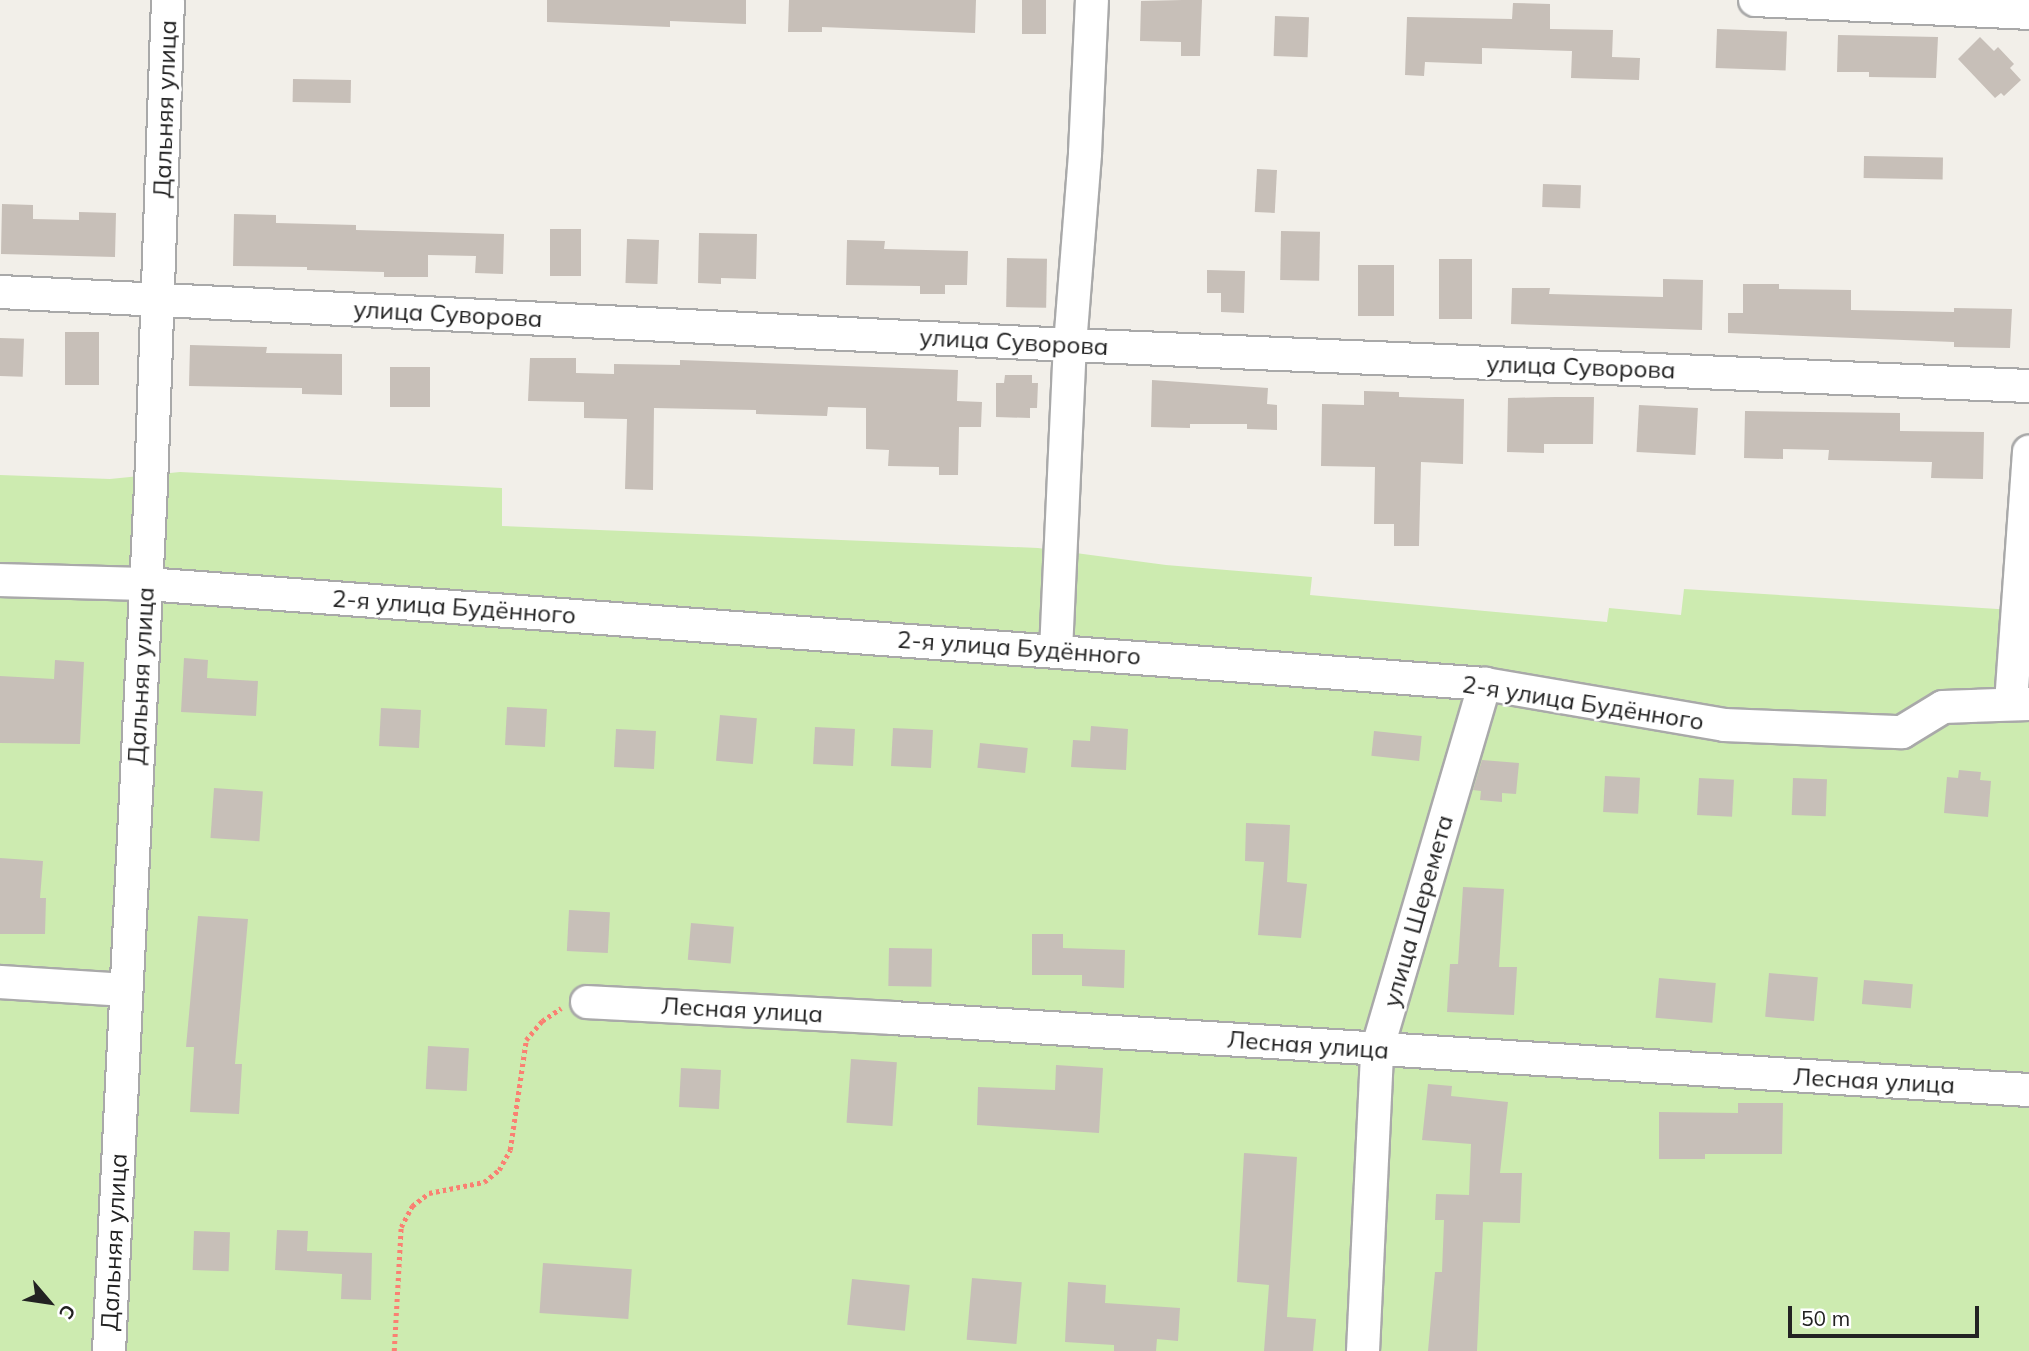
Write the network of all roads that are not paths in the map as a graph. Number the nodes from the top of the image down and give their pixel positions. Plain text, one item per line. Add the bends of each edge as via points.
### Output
1 (168, 0) edge
2 (1092, 0) edge
3 (1755, 0) edge
4 (2029, 13) edge
5 (0, 292) edge
6 (159, 299) junction
7 (1070, 345) junction
8 (2029, 386) edge
9 (2029, 452) edge
10 (0, 580) edge
11 (146, 584) junction
12 (1056, 651) junction
13 (1485, 684) junction
14 (2020, 704) edge
15 (0, 982) edge
16 (127, 990) junction
17 (587, 1002) road end
18 (1377, 1050) junction
19 (2029, 1090) edge
20 (109, 1351) edge
21 (1363, 1351) edge

1 - 6 street, Дальняя улица
2 - 7 street
3 - 4 street
5 - 6 street, улица Суворова
6 - 7 street, улица Суворова
6 - 11 street, Дальняя улица
7 - 8 street, улица Суворова
7 - 12 street
9 - 14 street
10 - 11 street, 2-я улица Будённого
11 - 12 street, 2-я улица Будённого
11 - 16 street, Дальняя улица
12 - 13 street, 2-я улица Будённого
13 - 14 street, 2-я улица Будённого via 1724,726 1902,732 1943,707
13 - 18 street, улица Шеремета
15 - 16 street
16 - 20 street, Дальняя улица
17 - 18 street, Лесная улица
18 - 19 street, Лесная улица
18 - 21 street, улица Шеремета

